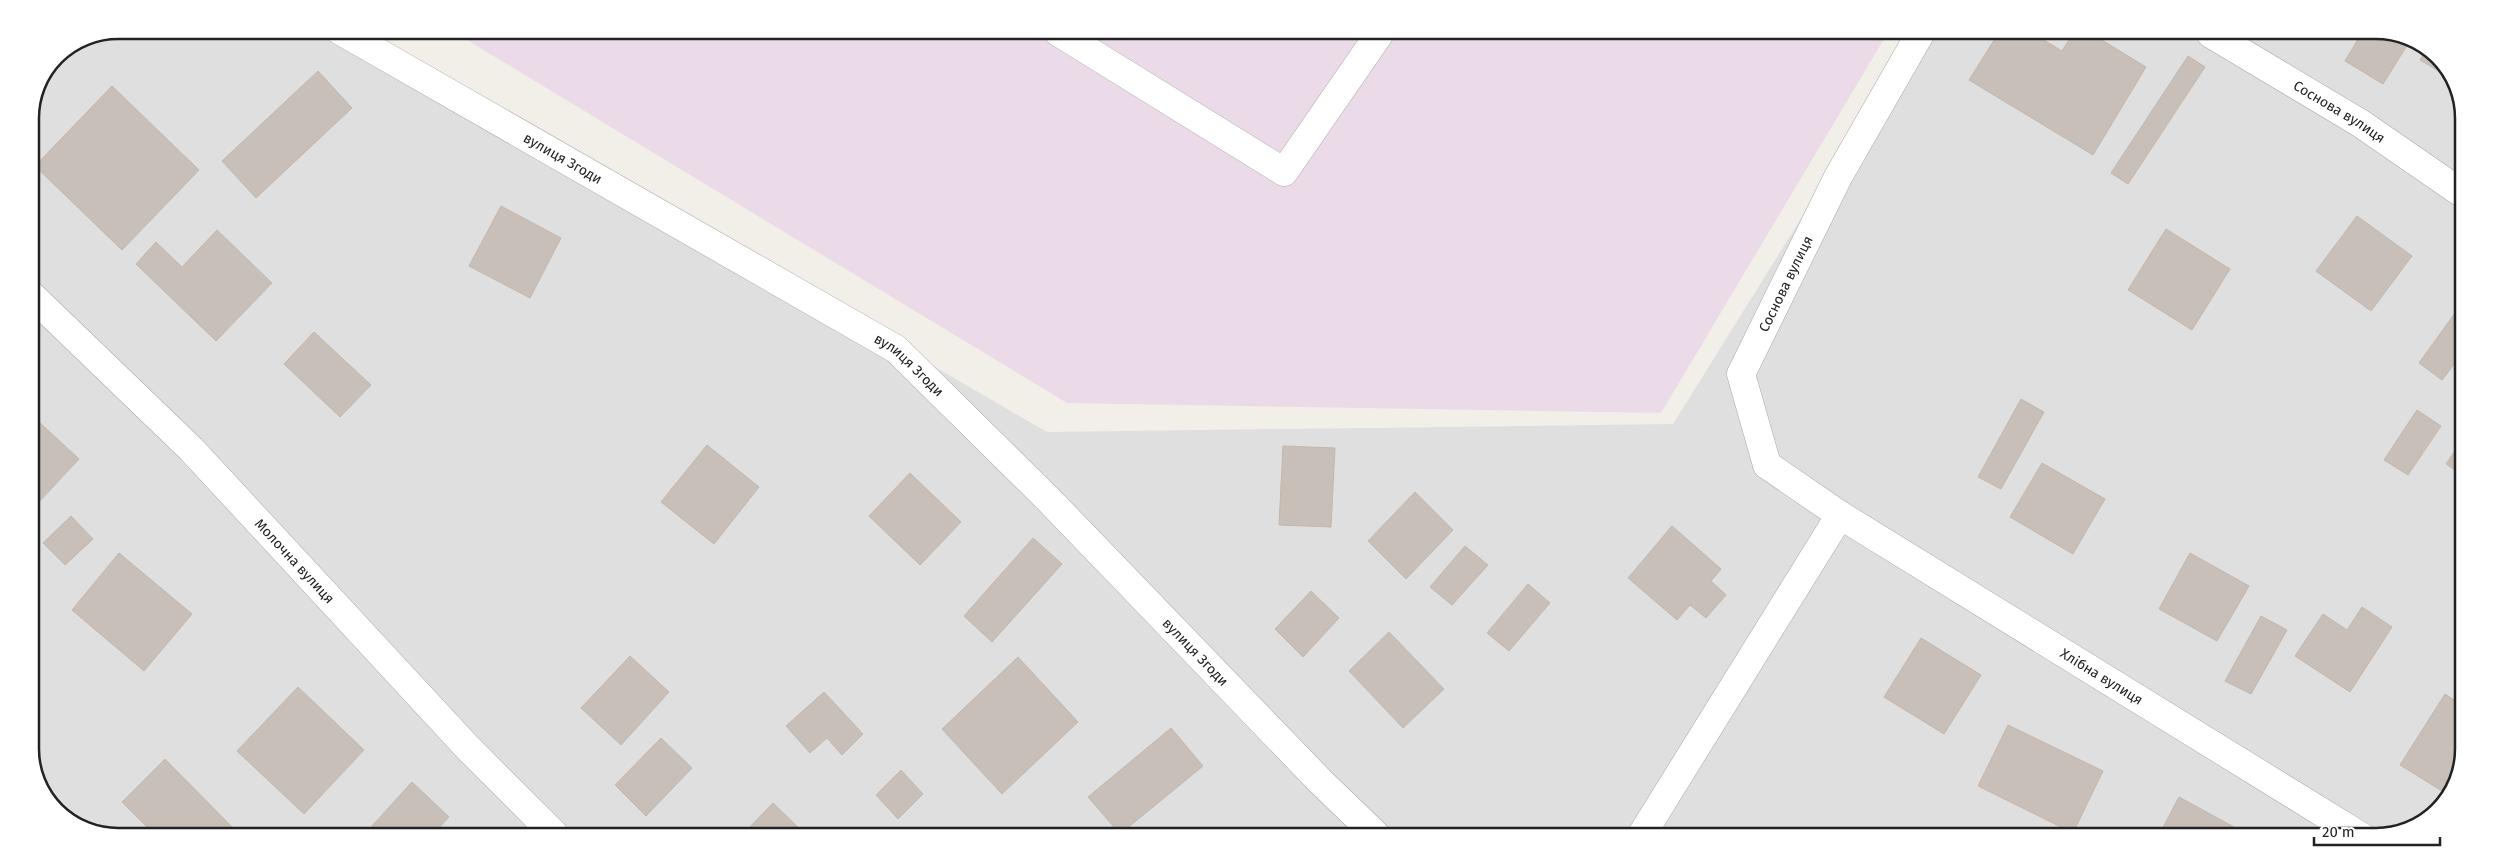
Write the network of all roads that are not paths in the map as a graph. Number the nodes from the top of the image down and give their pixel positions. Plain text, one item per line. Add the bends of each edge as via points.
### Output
1 (356, 39) edge
2 (1069, 39) edge
3 (1375, 39) edge
4 (1917, 39) edge
5 (2219, 39) edge
6 (2455, 188) edge
7 (39, 303) edge
8 (1840, 515) junction
9 (548, 828) edge
10 (1369, 828) edge
11 (1646, 828) edge
12 (2347, 828) edge

1 - 10 street, вулиця Згоди via 896,349
2 - 3 street via 1284,172
4 - 8 street, Соснова вулиця via 1838,177 1741,374 1767,465
5 - 6 street, Соснова вулиця via 2360,123
7 - 9 street, Молочна вулиця via 191,449 468,748
8 - 11 street
8 - 12 street, Хлібна вулиця

